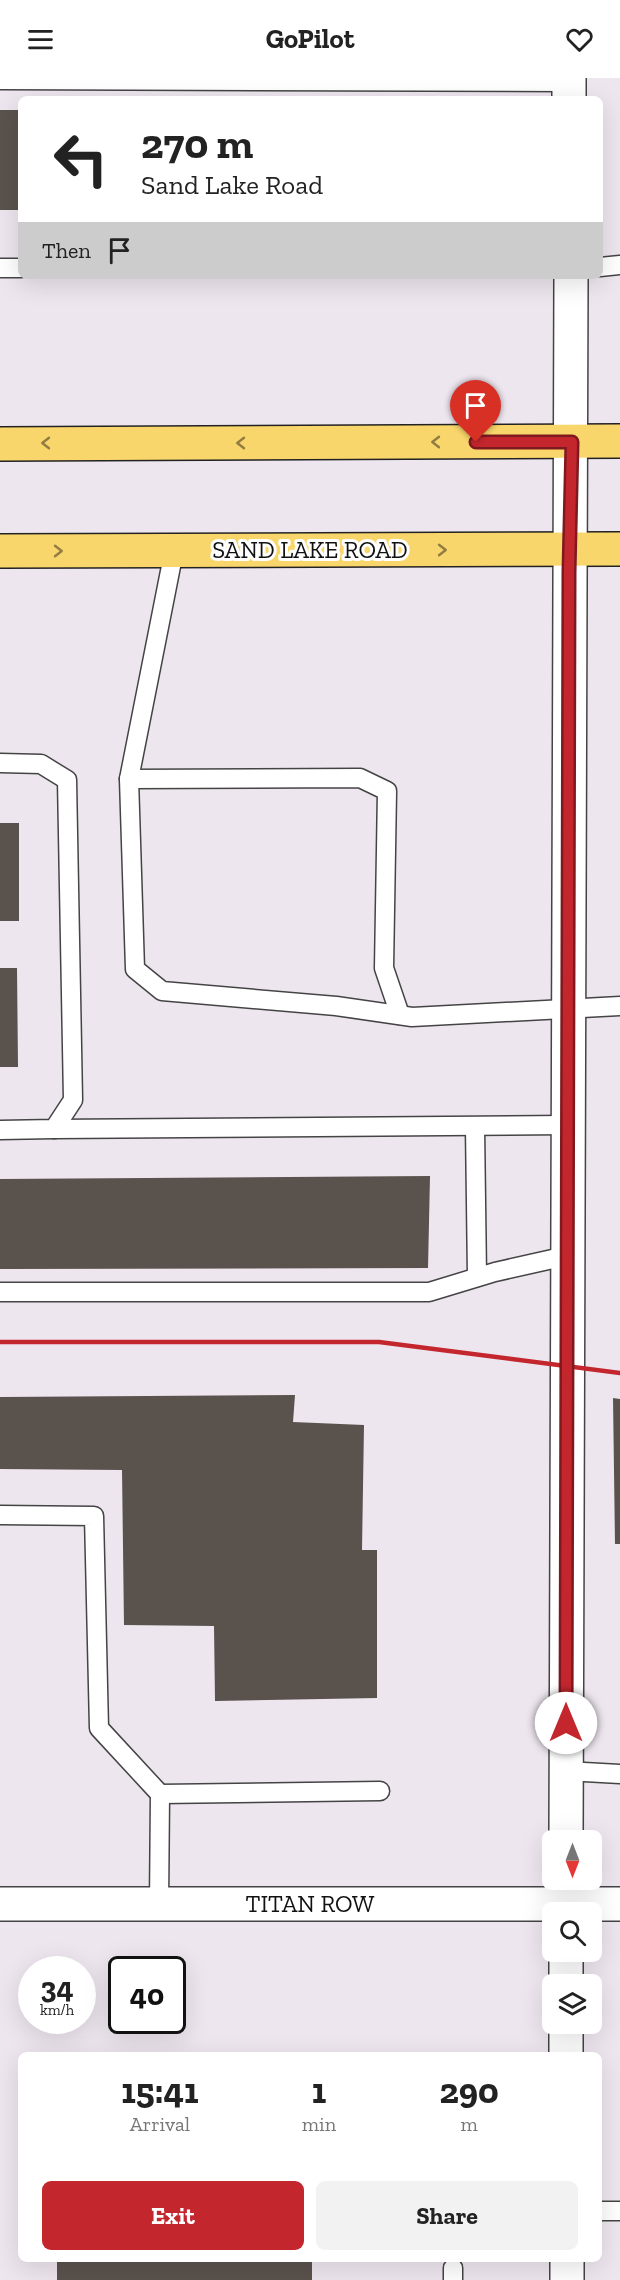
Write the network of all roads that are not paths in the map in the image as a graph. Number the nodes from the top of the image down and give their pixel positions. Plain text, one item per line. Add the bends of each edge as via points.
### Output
1 (0, 80) edge
2 (569, 86) edge
3 (620, 265) edge
4 (603, 267) edge
5 (0, 268) edge
6 (18, 268) edge
7 (571, 279) edge
8 (620, 441) edge
9 (572, 442) junction
10 (0, 444) edge
11 (569, 549) junction
12 (620, 549) edge
13 (0, 551) edge
14 (174, 551) junction
15 (0, 763) edge
16 (129, 779) junction
17 (620, 1006) edge
18 (567, 1007) junction
19 (400, 1015) junction
20 (567, 1125) junction
21 (475, 1127) junction
22 (0, 1130) edge
23 (54, 1130) junction
24 (566, 1256) junction
25 (477, 1277) junction
26 (0, 1292) edge
27 (0, 1515) edge
28 (566, 1771) junction
29 (620, 1774) edge
30 (380, 1791) dead end
31 (160, 1794) junction
32 (566, 1830) edge
33 (566, 1899) edge
34 (0, 1904) edge
35 (620, 1904) edge
36 (159, 1905) junction
37 (566, 2034) edge
38 (566, 2052) edge
39 (602, 2211) edge
40 (620, 2211) edge
41 (567, 2262) edge
42 (567, 2280) edge

1 - 2 lane
3 - 4 lane
5 - 6 lane
7 - 9 street
8 - 9 main road
9 -> 10 main road
9 - 11 street
11 - 12 main road, SAND LAKE ROAD
14 -> 11 main road, SAND LAKE ROAD
11 - 18 street
13 -> 14 main road, SAND LAKE ROAD
14 - 16 lane
15 - 23 lane via 42,764 67,780 74,1100
16 - 19 lane via 135,969 162,991
16 - 19 lane via 360,778 387,791 384,968
17 - 18 lane
18 - 19 lane
18 - 20 street
20 - 21 lane
20 - 24 street
21 - 23 lane
21 - 25 lane
22 - 23 lane
24 - 25 lane
24 - 28 street
25 - 26 lane via 429,1292
27 - 31 lane via 94,1516 99,1728
28 - 29 lane
28 - 32 street
30 - 31 lane
31 - 36 lane
33 - 35 street, TITAN ROW
33 - 36 street, TITAN ROW
34 - 36 street, TITAN ROW
37 - 38 street
39 - 40 lane
41 - 42 street

